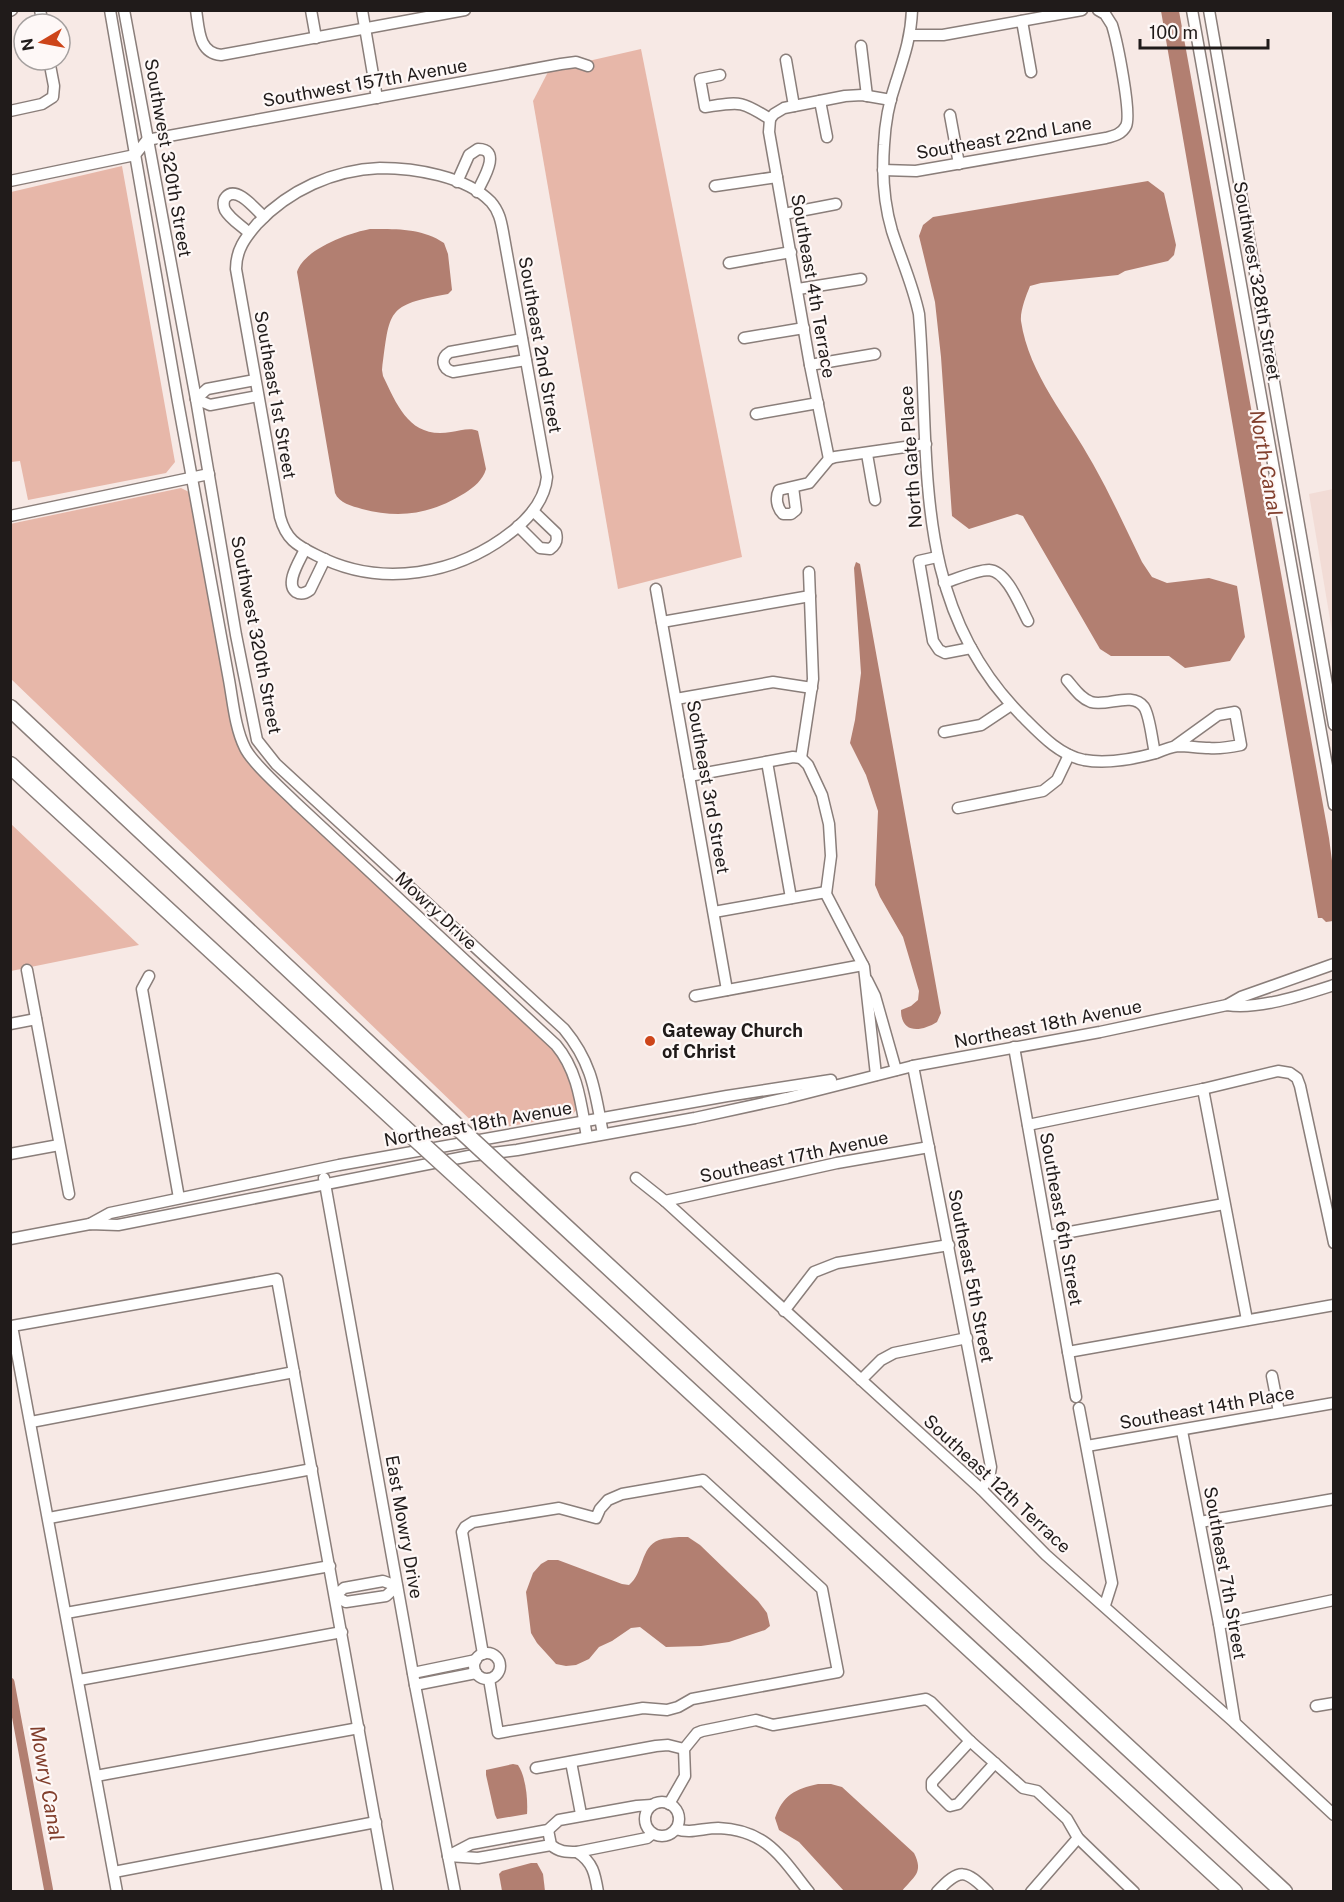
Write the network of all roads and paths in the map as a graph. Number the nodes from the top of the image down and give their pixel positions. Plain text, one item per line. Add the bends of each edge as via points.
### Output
1 (110, 10) edge
2 (124, 10) edge
3 (196, 10) edge
4 (311, 10) edge
5 (362, 10) edge
6 (465, 10) edge
7 (912, 10) edge
8 (1082, 10) edge
9 (1192, 10) edge
10 (1209, 10) edge
11 (1101, 12) edge
12 (1022, 21) junction
13 (365, 29) junction
14 (911, 35) junction
15 (316, 38) junction
16 (861, 46) dead end
17 (786, 60) dead end
18 (588, 66) dead end
19 (51, 72) edge
20 (1031, 72) dead end
21 (720, 75) dead end
22 (867, 96) junction
23 (377, 98) junction
24 (891, 100) junction
25 (820, 101) junction
26 (794, 106) junction
27 (10, 111) edge
28 (950, 115) dead end
29 (770, 119) junction
30 (827, 137) dead end
31 (147, 140) junction
32 (135, 155) junction
33 (959, 164) junction
34 (883, 171) junction
35 (777, 177) junction
36 (10, 181) edge
37 (457, 182) junction
38 (715, 186) dead end
39 (473, 190) junction
40 (836, 204) dead end
41 (784, 214) junction
42 (264, 217) junction
43 (252, 230) junction
44 (791, 252) junction
45 (729, 263) dead end
46 (861, 279) dead end
47 (798, 289) junction
48 (804, 328) junction
49 (744, 338) dead end
50 (522, 339) junction
51 (875, 354) dead end
52 (526, 360) junction
53 (810, 365) junction
54 (255, 380) junction
55 (228, 385) junction
56 (258, 396) junction
57 (196, 399) junction
58 (230, 401) junction
59 (178, 402) junction
60 (818, 403) junction
61 (756, 414) dead end
62 (926, 444) junction
63 (867, 454) junction
64 (829, 459) junction
65 (209, 474) junction
66 (193, 477) junction
67 (793, 487) dead end
68 (875, 500) dead end
69 (530, 514) junction
70 (10, 516) edge
71 (518, 526) junction
72 (305, 549) junction
73 (937, 557) junction
74 (322, 558) junction
75 (809, 572) dead end
76 (944, 583) junction
77 (656, 589) dead end
78 (810, 596) junction
79 (1028, 621) dead end
80 (662, 622) junction
81 (971, 648) junction
82 (1067, 680) dead end
83 (812, 688) junction
84 (676, 699) junction
85 (1315, 701) junction
86 (1011, 705) junction
87 (1330, 707) junction
88 (10, 708) edge
89 (237, 723) joint
90 (1334, 725) edge
91 (944, 732) dead end
92 (1175, 746) junction
93 (1155, 753) junction
94 (1069, 755) junction
95 (801, 758) junction
96 (766, 762) junction
97 (10, 765) edge
98 (10, 771) edge
99 (690, 776) junction
100 (31, 785) junction
101 (1334, 805) edge
102 (958, 808) dead end
103 (826, 892) junction
104 (791, 898) junction
105 (714, 912) junction
106 (1334, 964) edge
107 (863, 965) junction
108 (27, 970) dead end
109 (1318, 970) junction
110 (149, 976) dead end
111 (866, 977) junction
112 (1334, 985) edge
113 (1322, 989) junction
114 (728, 990) junction
115 (695, 996) dead end
116 (1227, 1005) junction
117 (36, 1019) junction
118 (10, 1024) edge
119 (1014, 1047) junction
120 (913, 1066) junction
121 (896, 1070) junction
122 (876, 1074) junction
123 (1203, 1089) junction
124 (600, 1119) junction
125 (584, 1122) junction
126 (1028, 1125) junction
127 (603, 1134) junction
128 (587, 1137) junction
129 (59, 1145) junction
130 (929, 1147) junction
131 (10, 1154) edge
132 (322, 1168) junction
133 (636, 1178) dead end
134 (325, 1184) junction
135 (69, 1194) dead end
136 (179, 1198) junction
137 (665, 1202) junction
138 (1224, 1204) junction
139 (90, 1224) junction
140 (1332, 1227) edge
141 (1048, 1236) junction
142 (10, 1239) edge
143 (1333, 1243) edge
144 (949, 1245) junction
145 (1334, 1305) edge
146 (784, 1311) junction
147 (1247, 1320) junction
148 (11, 1321) edge
149 (967, 1338) junction
150 (1068, 1352) junction
151 (294, 1372) junction
152 (1272, 1376) dead end
153 (861, 1380) junction
154 (1334, 1403) edge
155 (1279, 1412) junction
156 (31, 1422) junction
157 (1182, 1431) junction
158 (1087, 1446) junction
159 (312, 1469) junction
160 (981, 1489) junction
161 (1334, 1499) edge
162 (49, 1518) junction
163 (1200, 1522) junction
164 (330, 1566) junction
165 (365, 1584) junction
166 (397, 1586) junction
167 (335, 1596) junction
168 (367, 1598) junction
169 (1334, 1600) edge
170 (1105, 1605) junction
171 (66, 1613) junction
172 (1219, 1624) junction
173 (342, 1632) junction
174 (479, 1657) junction
175 (476, 1673) junction
176 (414, 1679) junction
177 (489, 1679) junction
178 (79, 1680) junction
179 (1334, 1703) edge
180 (1316, 1706) dead end
181 (1235, 1723) junction
182 (359, 1728) junction
183 (970, 1741) junction
184 (684, 1749) junction
185 (571, 1762) junction
186 (996, 1763) junction
187 (536, 1768) dead end
188 (96, 1776) junction
189 (669, 1804) junction
190 (652, 1805) junction
191 (581, 1814) junction
192 (1334, 1815) edge
193 (376, 1822) junction
194 (676, 1829) junction
195 (548, 1830) junction
196 (652, 1834) junction
197 (1078, 1838) junction
198 (551, 1845) junction
199 (577, 1852) junction
200 (447, 1856) junction
201 (114, 1872) junction
202 (117, 1892) edge
203 (388, 1892) edge
204 (455, 1892) edge
205 (598, 1892) edge
206 (809, 1892) edge
207 (938, 1892) edge
208 (988, 1892) edge
209 (1031, 1892) edge
210 (1134, 1892) edge
211 (1234, 1892) edge
212 (1284, 1892) edge

1 - 32 street, Southwest 320th Street
2 - 31 street, Southwest 320th Street
3 - 15 street via 202,42 211,52 221,55
4 - 15 street
5 - 13 street
6 - 13 street
7 - 14 street, North Gate Place
8 - 12 street
9 - 85 street, Southwest 328th Street
10 - 87 street, Southwest 328th Street
11 - 33 street, Southeast 22nd Lane via 1114,34 1127,108 1126,126 1106,138
12 - 14 street via 943,35
12 - 20 street
13 - 15 street
13 - 23 street
14 - 24 street, North Gate Place
16 - 22 street
17 - 26 street
18 - 23 street, Southwest 157th Avenue via 576,62 561,64
19 - 27 street via 54,94 51,99
21 - 29 street via 700,79 705,107 741,103
22 - 24 street
22 - 25 street
23 - 31 street, Southwest 157th Avenue
24 - 34 street, North Gate Place
25 - 26 street
25 - 30 street
26 - 29 street via 780,110
28 - 33 street
29 - 35 street, Southeast 4th Terrace
31 - 32 street
31 - 57 street, Southwest 320th Street
32 - 36 street
32 - 59 street, Southwest 320th Street
33 - 34 street, Southeast 22nd Lane via 916,171
34 - 62 street, North Gate Place via 892,230 919,314
35 - 38 street
35 - 41 street, Southeast 4th Terrace
37 - 39 street, Southeast 1st Street
37 - 39 street via 471,153 483,149 490,160
37 - 42 street, Southeast 1st Street via 405,169 356,171 302,189
39 - 50 street, Southeast 2nd Street via 490,201 500,217
40 - 41 street
41 - 44 street, Southeast 4th Terrace
42 - 43 street, Southeast 1st Street
42 - 43 street via 239,194 227,195 224,209
43 - 54 street, Southeast 1st Street via 237,252 236,268
44 - 45 street
44 - 47 street, Southeast 4th Terrace
46 - 47 street
47 - 48 street, Southeast 4th Terrace
48 - 49 street
48 - 53 street, Southeast 4th Terrace
50 - 52 street, Southeast 2nd Street
50 - 52 street via 450,352 443,363 453,372
51 - 53 street
52 - 69 street, Southeast 2nd Street via 547,477 544,492
53 - 60 street, Southeast 4th Terrace
54 - 55 street
54 - 56 street, Southeast 1st Street
55 - 57 street via 207,389
55 - 58 street
56 - 58 street
56 - 72 street, Southeast 1st Street via 282,526 289,538
57 - 58 street via 210,405
57 - 59 street
57 - 65 street, Southwest 320th Street
59 - 66 street, Southwest 320th Street
60 - 61 street
60 - 64 street, Southeast 4th Terrace
62 - 63 street
62 - 73 street, North Gate Place
63 - 64 street
63 - 68 street
64 - 67 street via 809,483
65 - 66 street
65 - 124 street, Southwest 320th Street via 257,740 276,764 564,1029 589,1069
66 - 70 street
66 - 89 street, Southwest 320th Street
69 - 71 street, Southeast 1st Street
69 - 71 street via 556,533 554,547 540,548
71 - 74 street, Southeast 1st Street via 481,552 433,570 376,573
72 - 74 street, Southeast 1st Street
72 - 74 street via 291,584 297,592 310,590
73 - 76 street, North Gate Place
73 - 81 street via 919,561 935,644 945,653
75 - 78 street
76 - 79 street via 981,571 995,572 1006,581
76 - 81 street, North Gate Place
77 - 80 street, Southeast 3rd Street
78 - 80 street
78 - 83 street
80 - 84 street, Southeast 3rd Street
81 - 86 street, North Gate Place
82 - 93 street via 1092,702 1133,700 1141,704
83 - 84 street via 773,681
83 - 95 street
84 - 99 street, Southeast 3rd Street
85 - 87 street
85 - 101 street, Southwest 328th Street
86 - 91 street via 981,725
86 - 94 street, North Gate Place
87 - 90 street, Southwest 328th Street
88 - 212 highway, bridge
89 - 125 street, Mowry Drive via 246,749 267,775 556,1045 575,1076
92 - 92 street via 1241,746 1235,712 1218,715
92 - 93 street, North Gate Place
93 - 94 street, North Gate Place via 1099,762
94 - 102 street via 1057,780 1043,791
95 - 96 street
95 - 103 street via 819,788 829,824 831,856
96 - 99 street
96 - 104 street
97 - 100 highway
98 - 100 highway
99 - 105 street, Southeast 3rd Street
100 - 211 highway, bridge
103 - 104 street
103 - 107 street
104 - 105 street
105 - 114 street, Southeast 3rd Street
106 - 109 street, Northeast 18th Avenue
107 - 111 street
107 - 114 street
108 - 117 street
109 - 113 street
109 - 116 street, Northeast 18th Avenue
110 - 136 street via 142,989
111 - 121 street
111 - 122 street
112 - 113 street, Northeast 18th Avenue
113 - 116 street, Northeast 18th Avenue via 1242,1007
114 - 115 street
116 - 119 street, Northeast 18th Avenue
117 - 118 street
117 - 129 street
119 - 120 street, Northeast 18th Avenue
119 - 126 street, Southeast 6th Street
120 - 121 street, Northeast 18th Avenue
120 - 130 street, Southeast 5th Street
121 - 122 street, Northeast 18th Avenue
122 - 124 street, Northeast 18th Avenue
122 - 127 street, Northeast 18th Avenue via 741,1108
123 - 126 street
123 - 138 street
123 - 140 street via 1278,1071 1297,1078
124 - 125 street, Northeast 18th Avenue
124 - 127 street, Southwest 320th Street
125 - 128 street, Mowry Drive
125 - 132 street, Northeast 18th Avenue
126 - 141 street, Southeast 6th Street
127 - 128 street, Northeast 18th Avenue
128 - 134 street, Northeast 18th Avenue
129 - 131 street
129 - 135 street
130 - 137 street, Southeast 17th Avenue via 837,1163
130 - 144 street, Southeast 5th Street
132 - 134 street, East Mowry Drive
132 - 136 street, Northeast 18th Avenue
133 - 137 street, Southeast 12th Terrace
134 - 139 street, Northeast 18th Avenue via 118,1225
134 - 166 street, East Mowry Drive
136 - 139 street, Northeast 18th Avenue via 110,1212
137 - 146 street, Southeast 12th Terrace
138 - 141 street
138 - 147 street
139 - 142 street, Northeast 18th Avenue
140 - 143 street
141 - 150 street, Southeast 6th Street
144 - 146 street via 837,1263 814,1272
144 - 149 street, Southeast 5th Street
145 - 147 street
146 - 153 street, Southeast 12th Terrace
147 - 150 street
148 - 151 street via 277,1279
148 - 156 street
149 - 153 street via 894,1353
149 - 160 street, Southeast 5th Street via 991,1467 989,1479
150 - 158 street, Southeast 6th Street
151 - 156 street
151 - 159 street
152 - 155 street
153 - 160 street, Southeast 12th Terrace
154 - 155 street, Southeast 14th Place
155 - 157 street, Southeast 14th Place
156 - 162 street
157 - 158 street, Southeast 14th Place
157 - 163 street, Southeast 7th Street
158 - 170 street, Southeast 6th Street via 1112,1583
159 - 162 street
159 - 164 street
160 - 170 street, Southeast 12th Terrace via 1046,1555
161 - 163 street
162 - 171 street
163 - 172 street, Southeast 7th Street
164 - 167 street
164 - 171 street
165 - 166 street via 383,1581
165 - 167 street via 344,1587
165 - 168 street
166 - 168 street via 386,1596
166 - 176 street, East Mowry Drive
167 - 168 street via 346,1602
167 - 173 street
169 - 172 street
170 - 181 street, Southeast 12th Terrace
171 - 178 street
172 - 181 street, Southeast 7th Street
173 - 178 street
173 - 182 street
174 - 175 street
174 - 176 street
174 - 177 street via 491,1654 500,1663 499,1672
174 - 177 street via 462,1532 465,1527 473,1522 559,1508 596,1518 608,1500 622,1494 703,1480 822,1589 838,1672 708,1695 667,1710 643,1708 498,1732
175 - 176 street
175 - 177 street
176 - 200 street, East Mowry Drive
178 - 188 street
179 - 180 street
181 - 192 street, Southeast 12th Terrace
182 - 188 street
182 - 193 street
183 - 184 street via 926,1699 773,1725 756,1720 702,1731
183 - 186 street
183 - 186 street via 932,1782 932,1788 950,1806 958,1804
184 - 185 street via 656,1746
184 - 189 street via 685,1776
185 - 187 street
185 - 191 street
186 - 197 street via 1023,1788 1036,1791 1052,1805 1067,1819
188 - 201 street
189 - 190 street
189 - 194 street via 678,1812
190 - 191 street
190 - 196 street via 645,1820
191 - 195 street via 559,1820
193 - 201 street
193 - 203 street
194 - 196 street via 668,1836
194 - 206 street via 726,1829 757,1838 778,1853
195 - 198 street
195 - 200 street via 471,1844
196 - 199 street
197 - 209 street
197 - 210 street
198 - 199 street via 558,1851
198 - 200 street via 478,1858
199 - 205 street via 594,1869
200 - 204 street, East Mowry Drive
201 - 202 street
207 - 208 street via 950,1879 964,1875 970,1875

